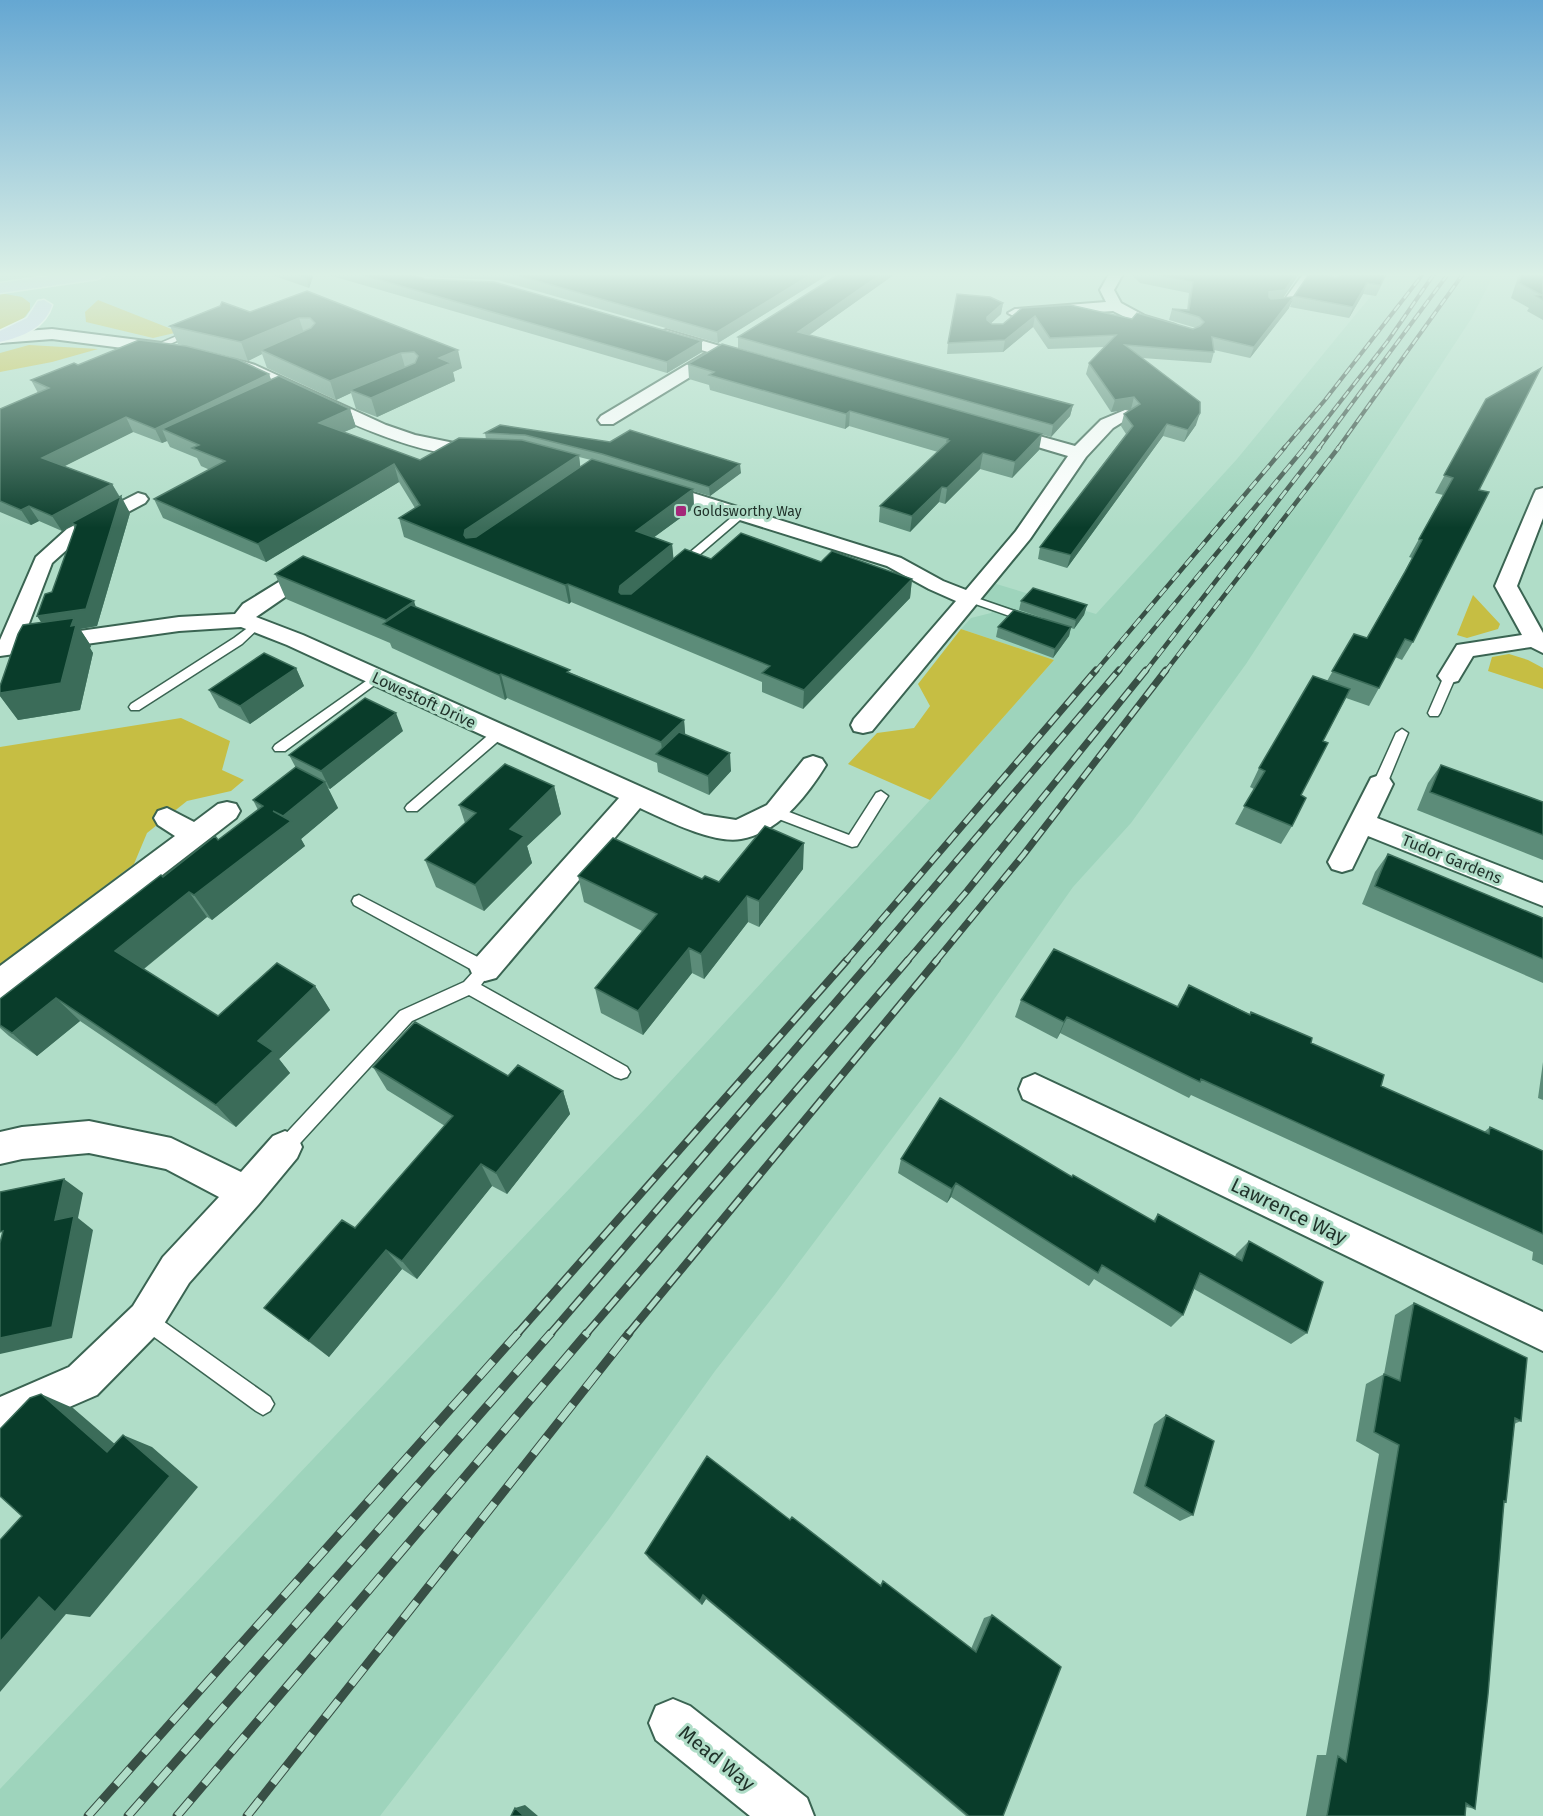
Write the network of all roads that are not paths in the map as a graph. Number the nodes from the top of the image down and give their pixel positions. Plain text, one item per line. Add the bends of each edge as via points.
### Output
1 (215, 359) edge
2 (270, 359) edge
3 (708, 359) edge
4 (748, 359) edge
5 (766, 364) edge
6 (249, 368) junction
7 (359, 399) edge
8 (337, 408) junction
9 (1125, 415) edge
10 (608, 420) dead end
11 (990, 428) edge
12 (495, 450) edge
13 (1079, 453) junction
14 (642, 483) edge
15 (1543, 494) edge
16 (159, 498) edge
17 (742, 514) junction
18 (310, 572) edge
19 (673, 572) edge
20 (968, 598) junction
21 (249, 622) junction
22 (1035, 622) edge
23 (1539, 643) edge
24 (4, 648) edge
25 (1450, 676) joint
26 (376, 678) junction
27 (883, 700) junction
28 (135, 707) dead end
29 (908, 709) dead end
30 (1434, 713) dead end
31 (863, 724) dead end
32 (1402, 733) dead end
33 (498, 734) junction
34 (280, 748) dead end
35 (813, 765) dead end
36 (1380, 784) joint
37 (881, 796) dead end
38 (635, 797) junction
39 (412, 808) dead end
40 (227, 811) dead end
41 (776, 812) junction
42 (167, 818) dead end
43 (1360, 822) junction
44 (195, 835) junction
45 (1342, 862) dead end
46 (1543, 896) edge
47 (358, 901) dead end
48 (477, 978) junction
49 (0, 988) edge
50 (621, 1072) dead end
51 (1035, 1089) dead end
52 (285, 1147) joint
53 (0, 1148) edge
54 (246, 1193) junction
55 (146, 1318) junction
56 (1543, 1332) edge
57 (263, 1404) dead end
58 (0, 1417) edge
59 (673, 1723) dead end
60 (789, 1816) edge

1 - 6 street
2 - 6 street
3 - 10 street
4 - 5 street
6 - 8 street via 284,389
7 - 8 street
8 - 12 street via 411,440
9 - 13 street via 1107,424
11 - 13 street
13 - 20 street via 1023,536
14 - 17 street
15 - 23 street via 1506,586
16 - 24 street via 140,492 74,533 43,561
17 - 19 lane
17 - 20 street via 894,562
18 - 21 street via 251,609
20 - 22 lane
20 - 27 street
21 - 24 street, Lowestoft Drive via 179,624
21 - 26 street, Lowestoft Drive
21 - 28 lane via 238,641
23 - 25 street via 1465,650
25 - 30 lane
26 - 33 street, Lowestoft Drive
26 - 34 lane
27 - 29 street
27 - 31 street
32 - 36 lane
33 - 38 street, Lowestoft Drive
33 - 39 lane
35 - 41 street, Lowestoft Drive
36 - 43 street
37 - 41 lane via 852,842
38 - 41 street, Lowestoft Drive via 699,824 739,830
38 - 48 street
40 - 44 street
42 - 44 street
43 - 45 street
43 - 46 street, Tudor Gardens
44 - 49 street via 10,975
47 - 48 lane
48 - 50 lane
48 - 52 lane via 406,1016
51 - 56 street, Lawrence Way
52 - 54 street
53 - 54 street via 88,1137 171,1154
54 - 55 street via 176,1270
55 - 57 lane
55 - 58 street via 83,1381
59 - 60 street, Mead Way

